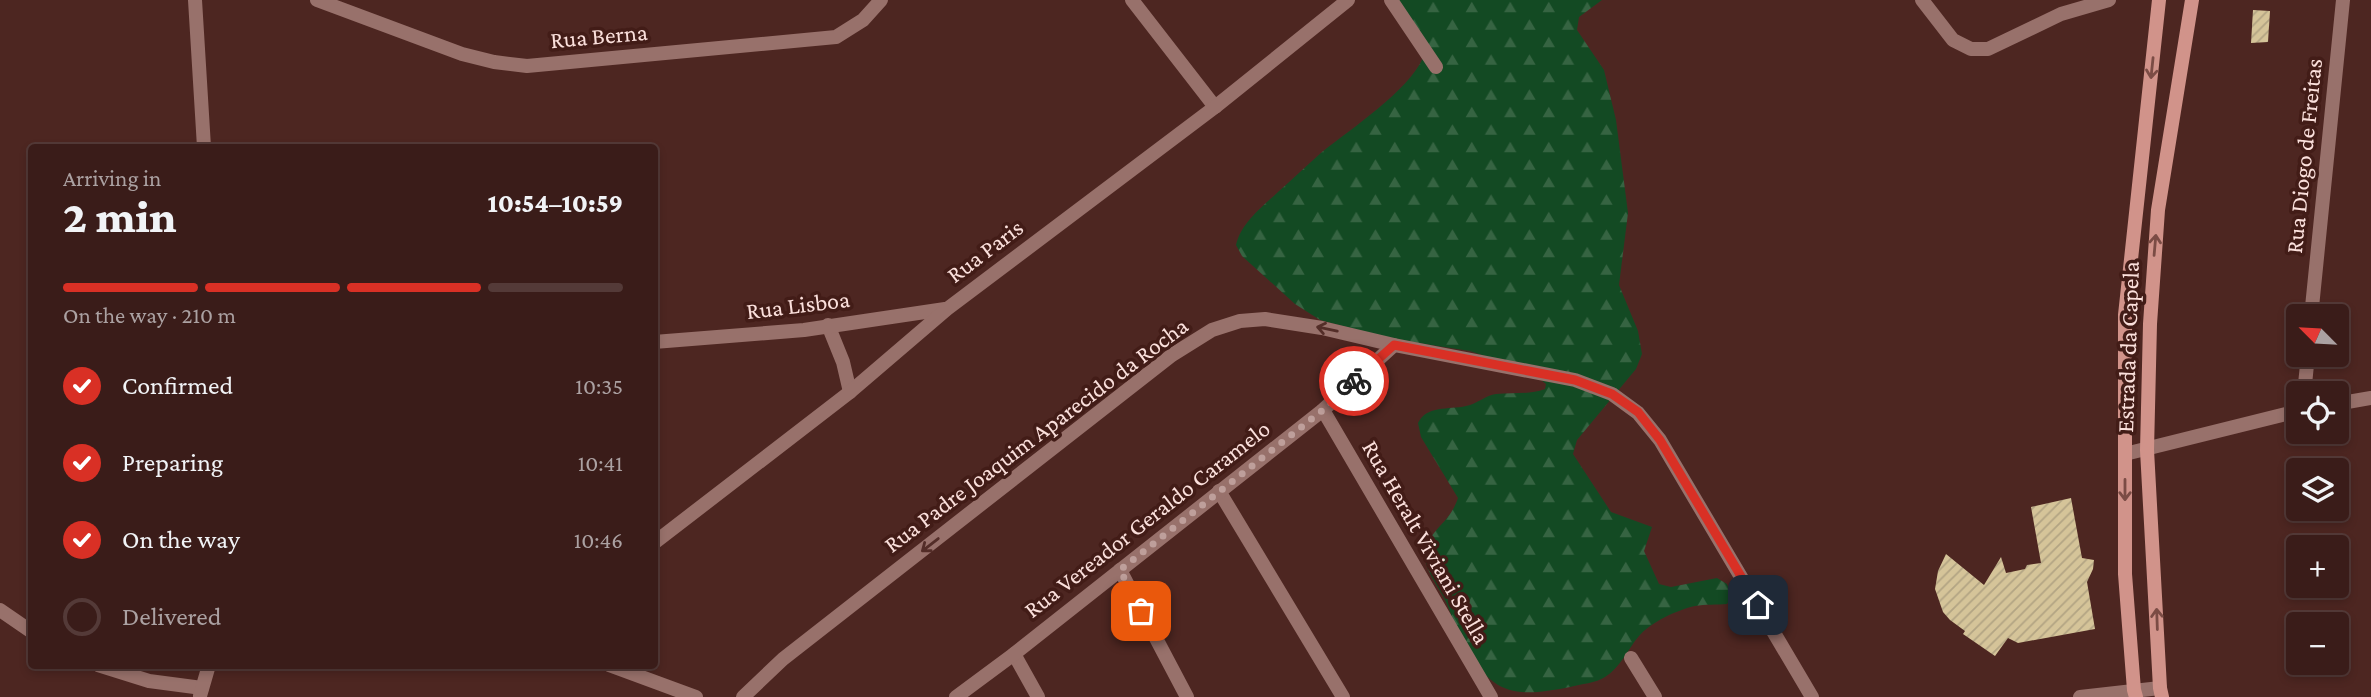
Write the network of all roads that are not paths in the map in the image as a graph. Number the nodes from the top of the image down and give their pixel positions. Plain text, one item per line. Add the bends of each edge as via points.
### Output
1 (195, 0) edge
2 (317, 0) edge
3 (881, 0) edge
4 (1132, 0) edge
5 (1348, 0) edge
6 (1391, 0) edge
7 (1922, 0) edge
8 (2109, 0) edge
9 (2159, 0) edge
10 (2192, 0) edge
11 (2343, 0) edge
12 (1436, 67) dead end
13 (1215, 107) junction
14 (204, 144) edge
15 (2312, 304) edge
16 (947, 309) junction
17 (828, 326) junction
18 (658, 342) edge
19 (1394, 345) junction
20 (850, 392) junction
21 (2371, 398) edge
22 (2349, 402) edge
23 (1323, 410) junction
24 (2286, 414) edge
25 (2147, 450) junction
26 (2125, 454) junction
27 (1219, 491) junction
28 (658, 540) edge
29 (1120, 570) junction
30 (0, 610) edge
31 (28, 629) edge
32 (1014, 654) junction
33 (1630, 658) dead end
34 (110, 669) edge
35 (208, 669) edge
36 (620, 669) edge
37 (2161, 692) edge
38 (201, 693) edge
39 (2135, 694) edge
40 (696, 697) edge
41 (743, 697) edge
42 (956, 697) edge
43 (1038, 697) edge
44 (1187, 697) edge
45 (1343, 697) edge
46 (1491, 697) edge
47 (1655, 697) edge
48 (1812, 697) edge
49 (2080, 697) edge

1 - 14 street
2 - 3 street, Rua Berna via 462,54 527,65 836,37 863,20
4 - 13 street
5 - 13 street, Rua Paris
6 - 12 street
7 - 8 street via 1953,40 1971,49 1987,49 2061,14
9 -> 26 main road, Estrada da Capela via 2125,315
25 -> 10 main road, Estrada da Capela via 2158,210
11 - 15 street, Rua Diogo de Freitas
13 - 16 street, Rua Paris
16 - 17 street, Rua Lisboa
16 - 20 street, Rua Paris
17 - 18 street, Rua Lisboa
17 - 20 street
19 - 23 street, Rua Vereador Geraldo Caramelo
19 -> 41 street, Rua Padre Joaquim Aparecido da Rocha via 1265,319 1212,330 1172,355 783,659
19 - 48 street, Rua Padre Joaquim Aparecido da Rocha via 1575,380 1612,394 1638,412 1660,440
20 - 28 street, Rua Paris
21 - 22 street
23 - 27 street, Rua Vereador Geraldo Caramelo
23 - 46 street, Rua Heralt Viviani Stella
24 - 25 street
25 - 26 street
37 -> 25 main road, Estrada da Capela
26 -> 39 main road, Estrada da Capela via 2124,574
27 - 29 street, Rua Vereador Geraldo Caramelo
27 - 45 street
29 - 32 street, Rua Vereador Geraldo Caramelo
29 - 44 street
30 - 31 street
32 - 42 street, Rua Vereador Geraldo Caramelo
32 - 43 street
33 - 47 street
34 - 38 street
35 - 38 street
36 - 40 street
37 - 39 street
39 - 49 street

